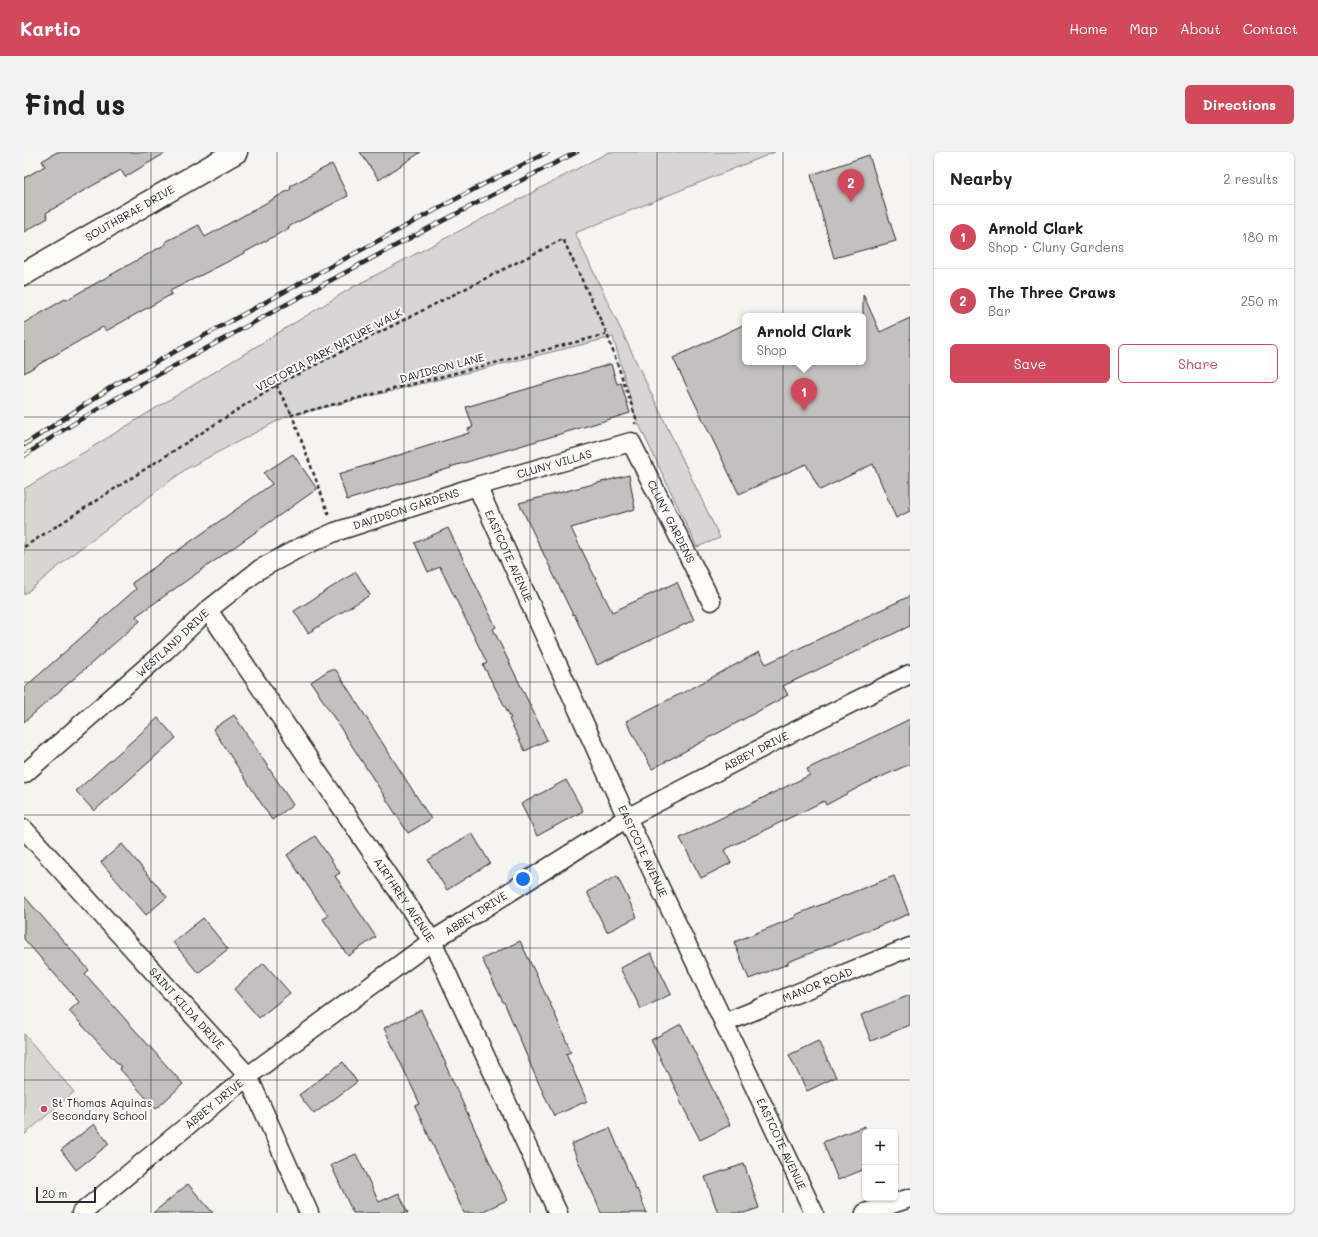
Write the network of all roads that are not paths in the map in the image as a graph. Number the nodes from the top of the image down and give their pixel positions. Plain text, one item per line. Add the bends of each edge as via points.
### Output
1 (236, 152) edge
2 (24, 274) edge
3 (631, 442) joint
4 (476, 486) junction
5 (335, 532) joint
6 (711, 601) dead end
7 (208, 610) junction
8 (910, 674) edge
9 (24, 774) edge
10 (627, 818) junction
11 (24, 829) edge
12 (432, 941) junction
13 (910, 947) edge
14 (724, 1023) junction
15 (248, 1076) junction
16 (910, 1198) edge
17 (81, 1213) edge
18 (309, 1213) edge
19 (558, 1213) edge
20 (814, 1213) edge
21 (865, 1213) edge

1 - 2 street, SOUTHBRAE DRIVE
3 - 4 street, CLUNY VILLAS
3 - 6 street, CLUNY GARDENS
4 - 5 street, DAVIDSON GARDENS
4 - 10 street, EASTCOTE AVENUE
5 - 7 street, WESTLAND DRIVE via 260,569
7 - 9 street, WESTLAND DRIVE
7 - 12 street, AIRTHREY AVENUE
8 - 10 street, ABBEY DRIVE
10 - 12 street, ABBEY DRIVE
10 - 14 street, EASTCOTE AVENUE
11 - 15 street, SAINT KILDA DRIVE
12 - 15 street, ABBEY DRIVE
12 - 19 street, AIRTHREY AVENUE
13 - 14 street, MANOR ROAD
14 - 20 street, EASTCOTE AVENUE
15 - 17 street, ABBEY DRIVE
15 - 18 street, SAINT KILDA DRIVE
16 - 21 street

